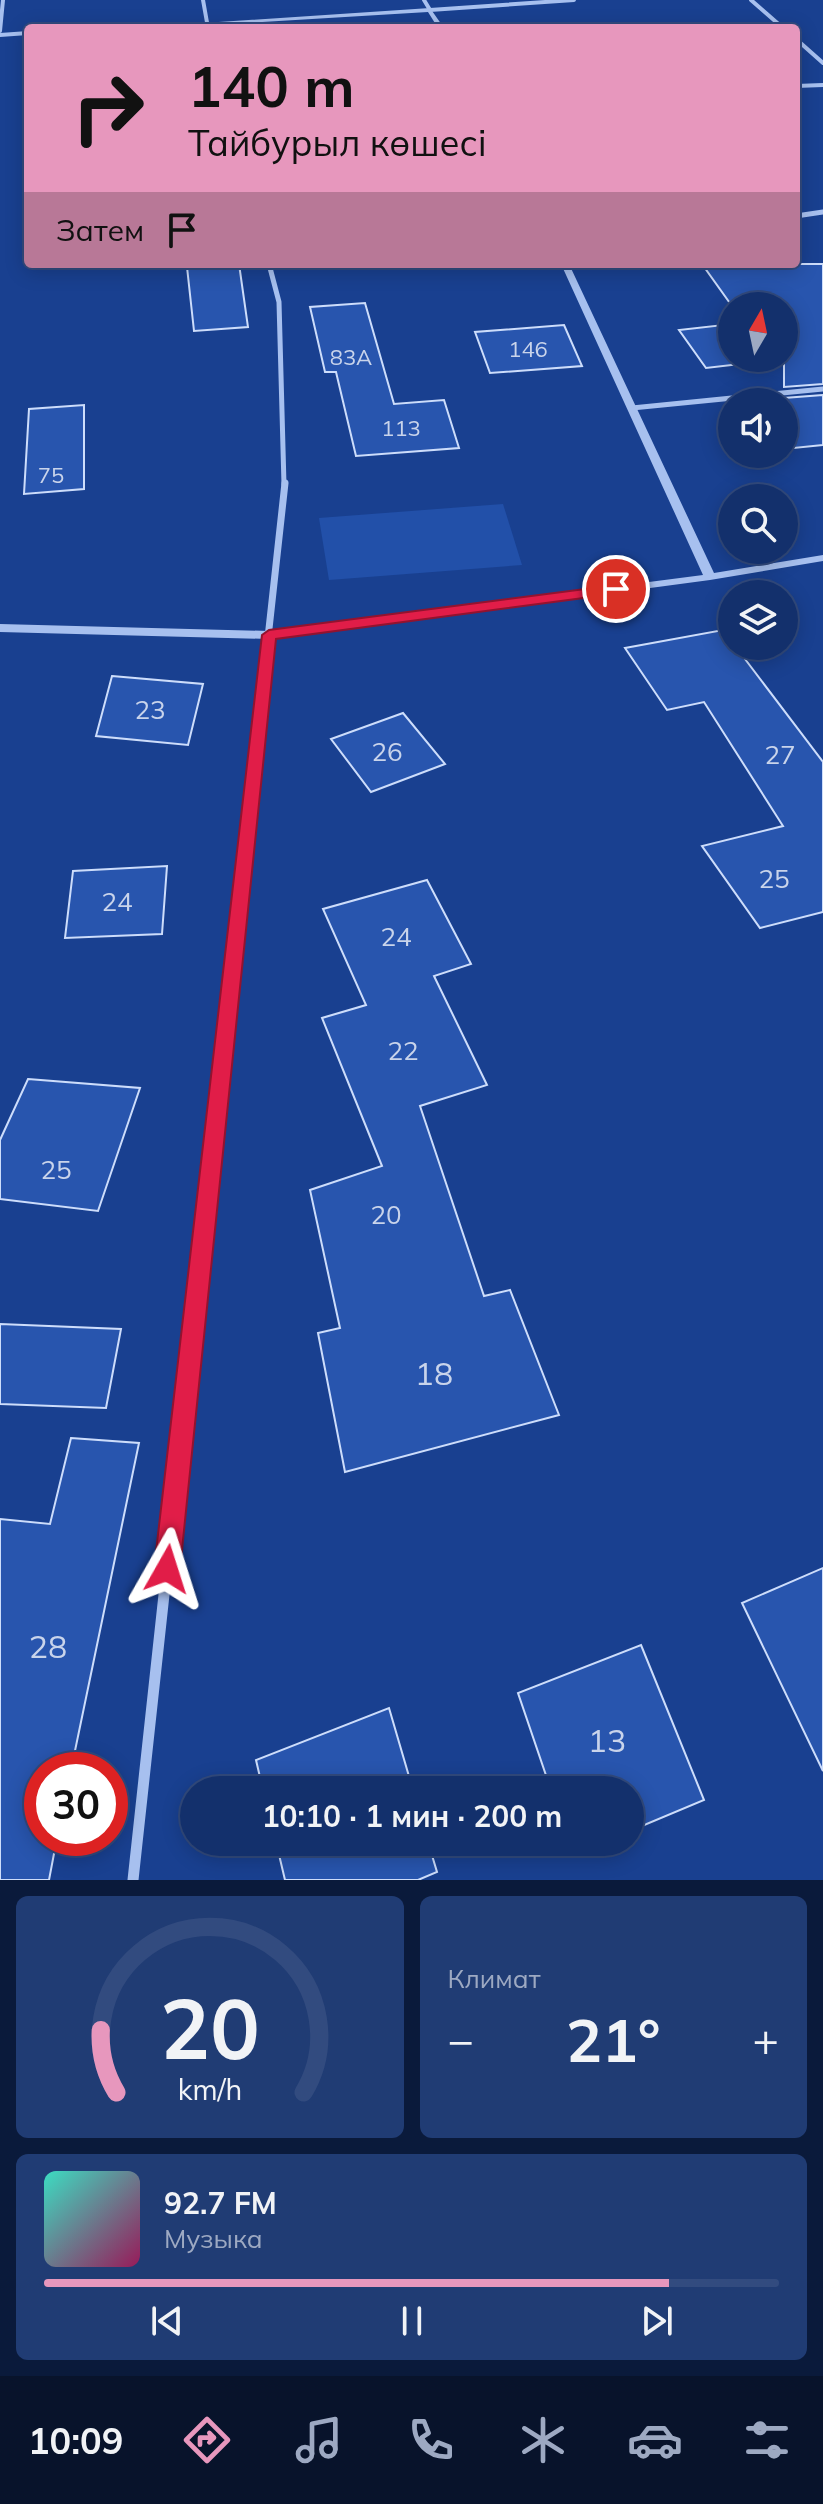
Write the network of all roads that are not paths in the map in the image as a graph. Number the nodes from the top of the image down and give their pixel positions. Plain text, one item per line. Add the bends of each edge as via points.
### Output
1 (3, 0) edge
2 (203, 0) edge
3 (424, 0) edge
4 (574, 0) edge
5 (751, 0) edge
6 (430, 10) junction
7 (207, 24) edge
8 (235, 24) edge
9 (439, 24) edge
10 (778, 24) edge
11 (0, 33) edge
12 (24, 33) edge
13 (800, 43) edge
14 (823, 63) edge
15 (823, 85) edge
16 (800, 86) edge
17 (823, 212) edge
18 (800, 215) edge
19 (270, 268) edge
20 (567, 268) edge
21 (823, 389) edge
22 (632, 408) junction
23 (823, 558) edge
24 (710, 577) junction
25 (0, 628) edge
26 (269, 635) junction
27 (133, 1880) edge

1 - 11 street
2 - 7 street
3 - 6 street
4 - 6 street
5 - 10 street
6 - 8 street
6 - 9 street
11 - 12 street
13 - 14 street
15 - 16 street
17 - 18 street
19 - 26 street via 279,302 285,479
20 - 22 street
21 - 22 street
22 - 24 street
23 - 24 street
24 - 26 street
25 - 26 street
26 - 27 street

